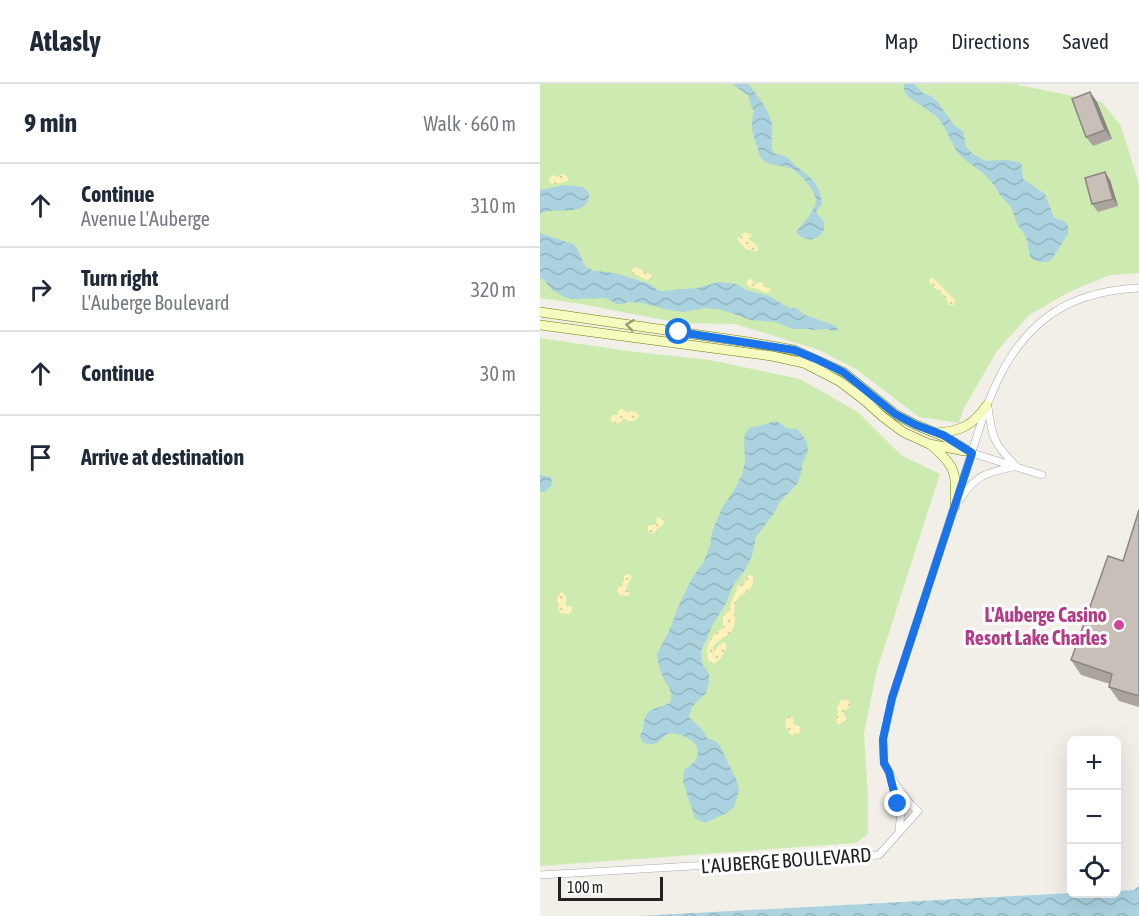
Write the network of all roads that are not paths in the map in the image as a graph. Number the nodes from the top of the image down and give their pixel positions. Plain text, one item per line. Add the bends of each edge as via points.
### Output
1 (1139, 288) edge
2 (540, 312) edge
3 (540, 325) edge
4 (987, 405) junction
5 (937, 433) junction
6 (929, 444) junction
7 (972, 453) junction
8 (1016, 466) junction
9 (1042, 475) dead end
10 (955, 506) junction
11 (889, 772) junction
12 (899, 833) junction
13 (540, 875) edge

1 - 4 street, L'AUBERGE BOULEVARD via 1083,297 1055,310 1021,343 1006,364
5 -> 2 street via 895,414 843,372 794,350
3 - 6 street via 804,363 839,381 903,432
4 - 5 street via 979,417 960,429
4 - 7 street, L'AUBERGE BOULEVARD
4 - 8 street via 991,432
5 - 7 street
6 - 7 street
6 - 10 street via 951,465 956,478
7 - 8 street
7 - 10 street, L'AUBERGE BOULEVARD
8 - 9 street
8 - 10 street via 981,476 970,484
10 - 11 street, L'AUBERGE BOULEVARD via 892,698 883,739 884,763
11 - 12 street via 901,812
11 - 12 street, L'AUBERGE BOULEVARD via 918,811
12 - 13 street, L'AUBERGE BOULEVARD via 879,855

